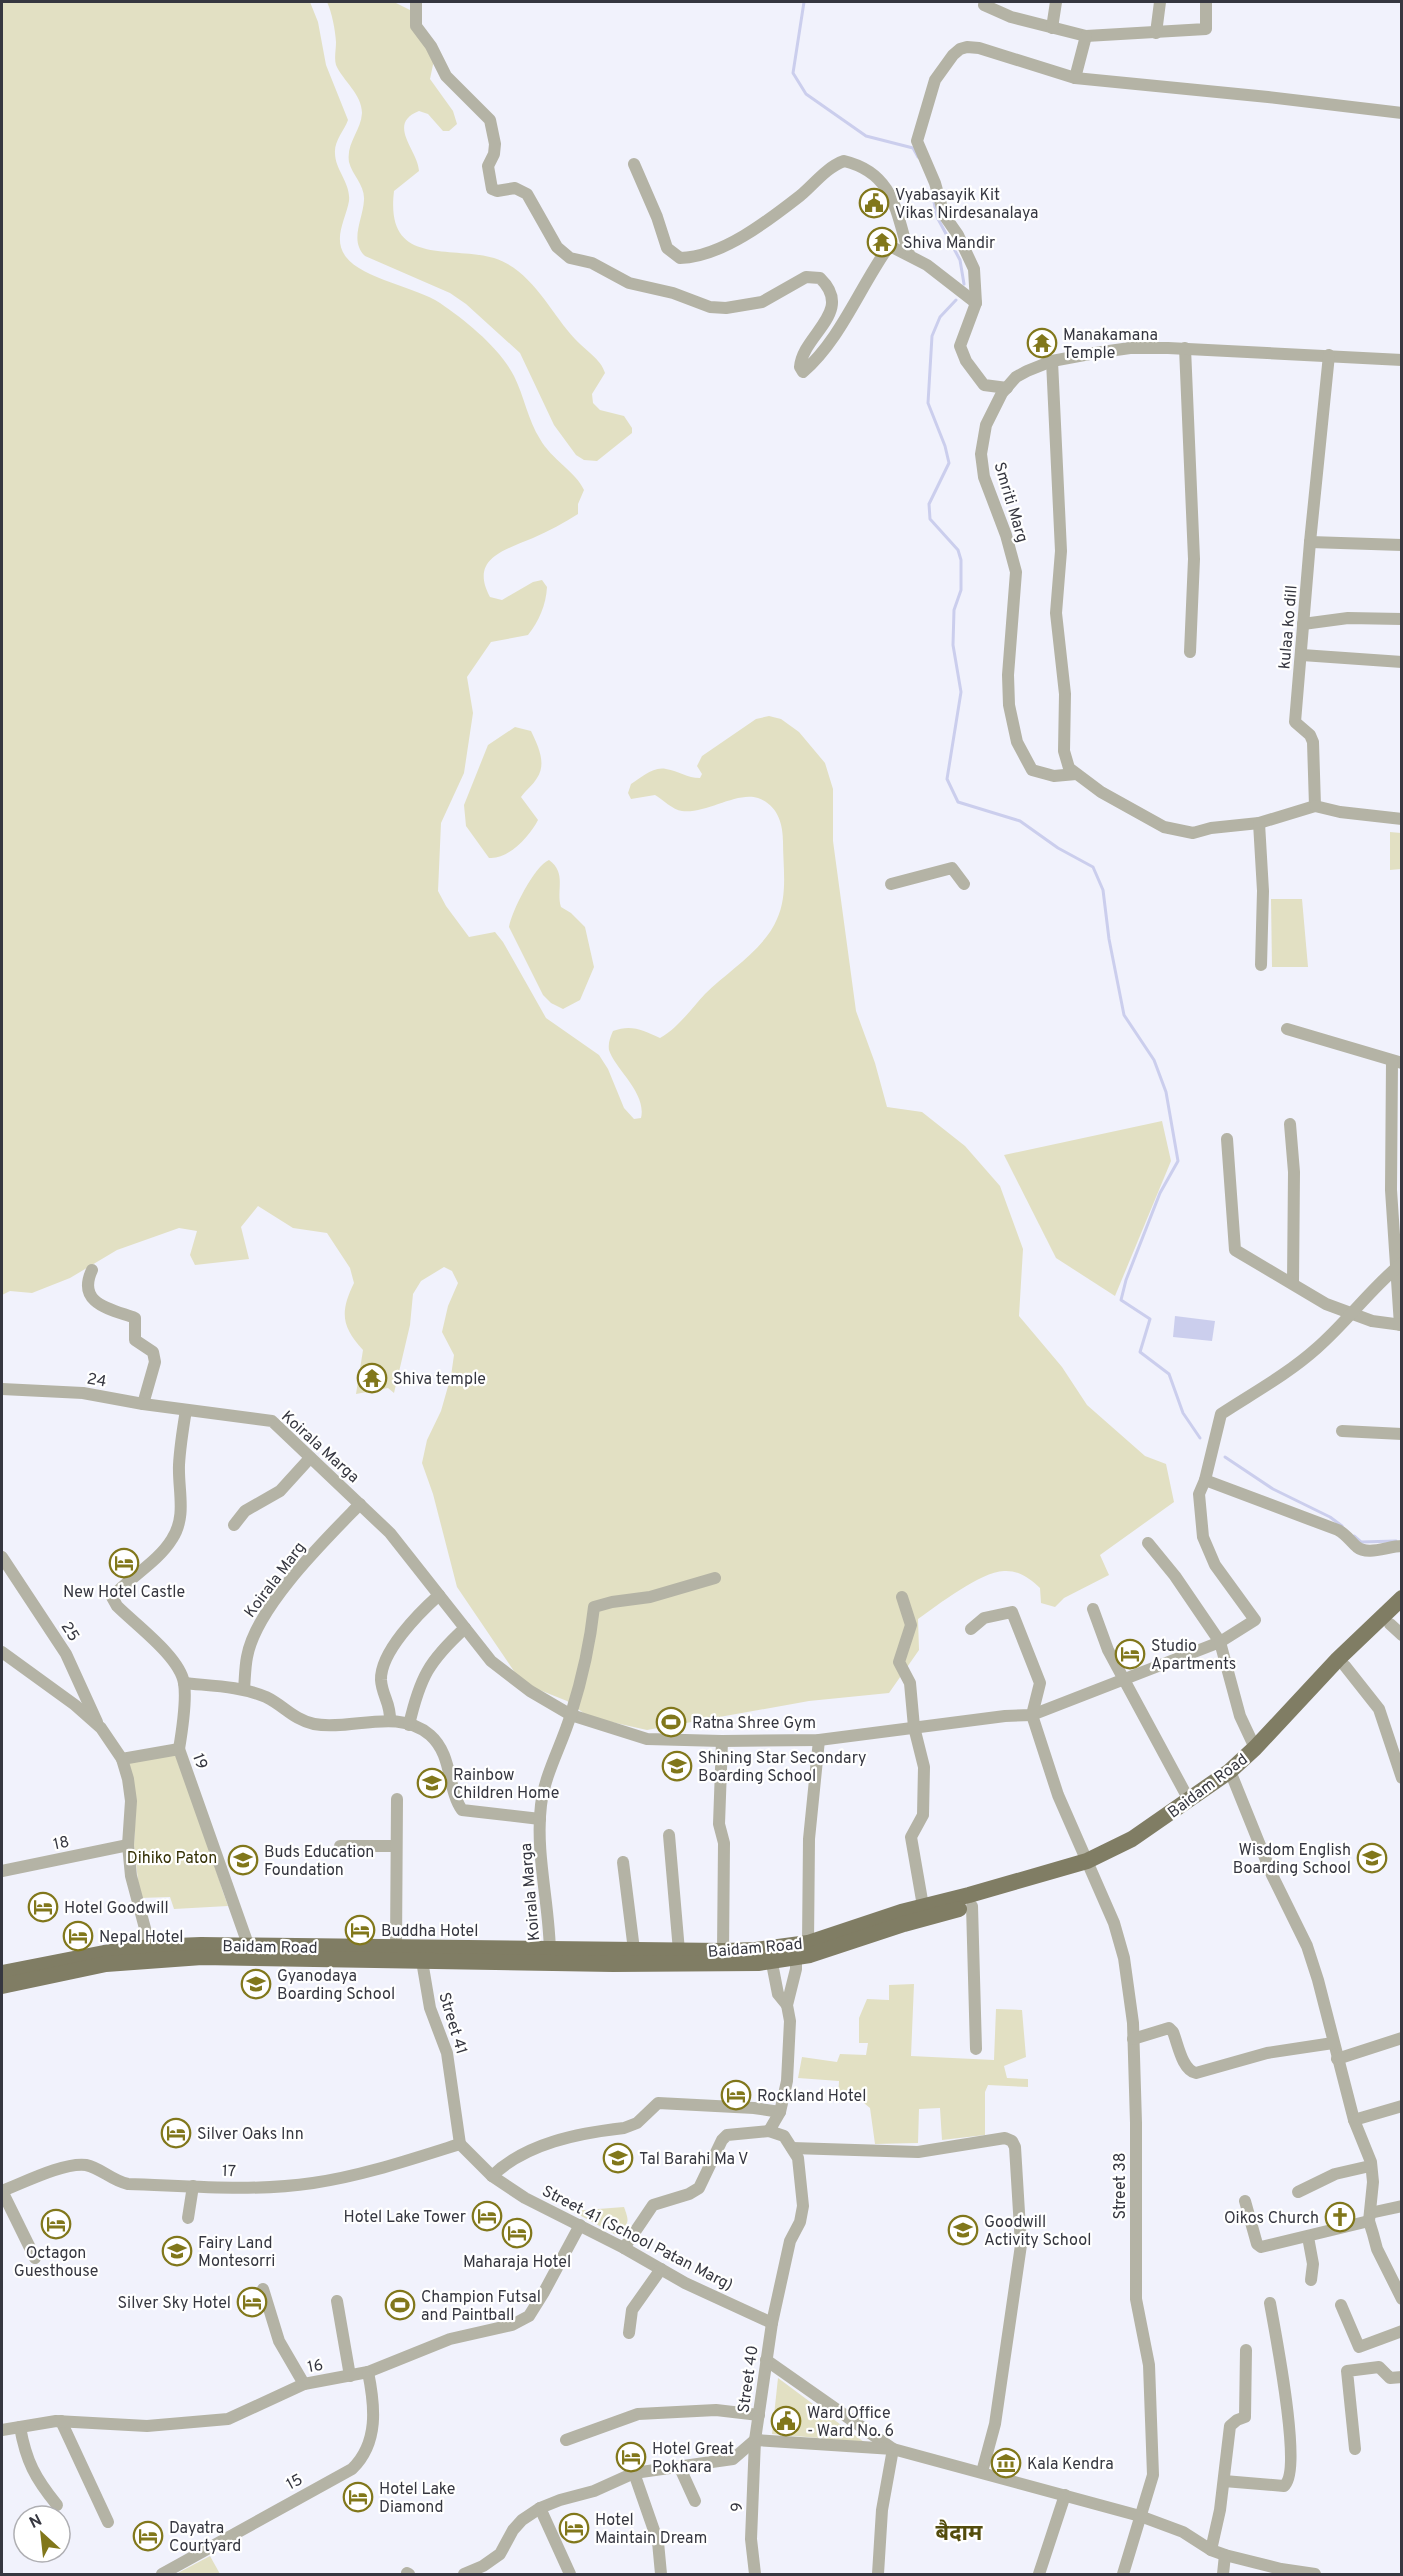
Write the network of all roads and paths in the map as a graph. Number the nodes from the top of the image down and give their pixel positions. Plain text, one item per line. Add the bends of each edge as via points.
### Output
1 (416, 2) edge
2 (986, 2) edge
3 (1056, 2) edge
4 (1160, 2) edge
5 (1206, 2) edge
6 (1052, 28) junction
7 (1156, 33) junction
8 (1086, 36) junction
9 (1075, 78) junction
10 (1401, 113) edge
11 (634, 164) dead end
12 (909, 254) junction
13 (976, 303) junction
14 (1185, 348) junction
15 (1329, 355) junction
16 (1401, 360) edge
17 (1052, 361) junction
18 (1007, 388) junction
19 (1310, 542) junction
20 (1401, 545) edge
21 (1401, 618) edge
22 (1303, 624) junction
23 (1190, 652) dead end
24 (1302, 655) junction
25 (1401, 662) edge
26 (1076, 774) junction
27 (1315, 806) junction
28 (1401, 819) edge
29 (1259, 824) junction
30 (891, 884) dead end
31 (964, 884) dead end
32 (1262, 965) dead end
33 (1287, 1029) dead end
34 (1397, 1062) edge
35 (1290, 1124) dead end
36 (1227, 1139) dead end
37 (1399, 1265) edge
38 (92, 1270) dead end
39 (1293, 1283) junction
40 (1351, 1314) junction
41 (1401, 1325) edge
42 (2, 1389) edge
43 (143, 1404) junction
44 (186, 1410) junction
45 (1342, 1431) dead end
46 (1401, 1434) edge
47 (310, 1458) junction
48 (1205, 1480) junction
49 (360, 1504) junction
50 (234, 1525) dead end
51 (1148, 1543) dead end
52 (1401, 1546) edge
53 (2, 1557) edge
54 (715, 1578) dead end
55 (439, 1595) junction
56 (902, 1597) dead end
57 (1401, 1598) edge
58 (1093, 1609) dead end
59 (1398, 1624) edge
60 (465, 1628) junction
61 (971, 1629) dead end
62 (1220, 1642) junction
63 (2, 1652) edge
64 (1345, 1666) junction
65 (1124, 1678) junction
66 (184, 1683) junction
67 (244, 1689) junction
68 (571, 1715) junction
69 (1032, 1715) junction
70 (390, 1721) junction
71 (409, 1725) junction
72 (914, 1727) junction
73 (100, 1728) junction
74 (819, 1740) junction
75 (722, 1741) junction
76 (1255, 1748) junction
77 (179, 1749) junction
78 (122, 1759) junction
79 (1232, 1775) junction
80 (1401, 1778) edge
81 (397, 1798) dead end
82 (1189, 1800) junction
83 (540, 1819) junction
84 (669, 1835) dead end
85 (128, 1845) junction
86 (340, 1846) dead end
87 (396, 1846) junction
88 (623, 1862) dead end
89 (1089, 1866) junction
90 (2, 1871) edge
91 (923, 1906) junction
92 (972, 1906) junction
93 (150, 1947) junction
94 (396, 1947) junction
95 (800, 1949) junction
96 (634, 1950) junction
97 (250, 1951) junction
98 (679, 1951) junction
99 (723, 1951) junction
100 (421, 1954) junction
101 (770, 1955) junction
102 (550, 1956) junction
103 (2, 1973) edge
104 (2, 1986) edge
105 (787, 2005) junction
106 (1401, 2038) edge
107 (1134, 2039) junction
108 (1334, 2043) junction
109 (976, 2049) dead end
110 (1337, 2059) junction
111 (1401, 2106) edge
112 (780, 2112) junction
113 (1354, 2120) junction
114 (769, 2131) junction
115 (460, 2144) junction
116 (792, 2148) junction
117 (1371, 2166) junction
118 (492, 2176) junction
119 (193, 2186) junction
120 (2, 2191) edge
121 (1298, 2192) dead end
122 (1245, 2201) dead end
123 (1401, 2206) edge
124 (1370, 2217) junction
125 (188, 2218) dead end
126 (580, 2225) junction
127 (1308, 2237) junction
128 (624, 2248) junction
129 (35, 2258) dead end
130 (661, 2269) junction
131 (1311, 2280) dead end
132 (263, 2289) dead end
133 (1401, 2300) edge
134 (337, 2301) dead end
135 (1270, 2303) dead end
136 (1341, 2305) dead end
137 (772, 2323) junction
138 (1401, 2331) edge
139 (629, 2333) dead end
140 (1246, 2350) dead end
141 (766, 2360) junction
142 (368, 2372) junction
143 (350, 2376) junction
144 (1401, 2377) edge
145 (304, 2384) junction
146 (759, 2415) junction
147 (61, 2421) junction
148 (20, 2427) junction
149 (2, 2430) edge
150 (566, 2440) dead end
151 (755, 2440) junction
152 (893, 2449) junction
153 (1355, 2449) dead end
154 (680, 2468) junction
155 (982, 2472) junction
156 (634, 2474) junction
157 (1224, 2481) junction
158 (1065, 2495) junction
159 (694, 2501) dead end
160 (56, 2504) edge
161 (540, 2508) junction
162 (1140, 2516) junction
163 (108, 2522) dead end
164 (1211, 2550) junction
165 (1225, 2555) junction
166 (162, 2574) edge
167 (464, 2574) edge
168 (570, 2574) edge
169 (661, 2574) edge
170 (755, 2574) edge
171 (878, 2574) edge
172 (1039, 2574) edge
173 (1123, 2574) edge
174 (1223, 2574) edge
175 (1315, 2574) edge

1 - 12 street via 416,26 446,76 489,120 495,144 488,166 492,189 514,188 527,194 557,247 570,258 592,263 629,283 710,307 762,302 806,277 820,278 832,296 832,307 824,326 803,353 803,372 829,344 887,249 892,247
2 - 6 street via 984,5 1011,17
3 - 6 street
4 - 7 street
5 - 7 street via 1206,29
6 - 8 street
7 - 8 street
8 - 9 street
9 - 10 street
9 - 13 street via 974,46 953,55 935,80 917,141 944,215 974,269
11 - 12 street via 667,248 680,258 736,241 844,161 878,177 889,190
12 - 13 street
13 - 18 street via 960,346 984,385
14 - 15 street, Smriti Marg
14 - 17 street, Smriti Marg via 1130,348
14 - 23 street via 1194,559
15 - 16 street, Smriti Marg
15 - 19 street, kulaa ko dill
17 - 18 street, Smriti Marg via 1016,377
17 - 26 street via 1061,551 1056,613 1065,694 1064,751 1069,768
18 - 26 street, Smriti Marg via 986,425 981,454 984,477 1016,572 1009,705 1017,742 1032,770 1054,776
19 - 20 street
19 - 22 street, kulaa ko dill
21 - 22 street via 1348,618
22 - 24 street, kulaa ko dill
24 - 25 street
24 - 27 street, kulaa ko dill via 1295,723 1313,742
26 - 29 street via 1164,827 1193,833
27 - 28 street
27 - 29 street
29 - 32 street
30 - 31 street via 952,868
33 - 34 street
34 - 37 street via 1391,1190
35 - 39 street via 1294,1172
36 - 39 street via 1235,1250
37 - 40 street via 1372,1288
37 - 41 street
38 - 43 street via 87,1289 95,1301 135,1318 135,1340 153,1353 155,1362
39 - 40 street
40 - 41 street
40 - 48 street via 1316,1349 1221,1414
42 - 43 street, 24 / 24 via 82,1393
43 - 44 street, 24 / 24
44 - 47 street, Koirala Marga via 272,1421
44 - 66 street via 180,1443 182,1510 178,1527 171,1540 112,1597 173,1660
45 - 46 street
47 - 49 street, Koirala Marga
47 - 50 street via 280,1491 245,1511
48 - 52 street via 1338,1530 1358,1548 1367,1551
48 - 62 street, Koirala Marga via 1199,1494 1203,1537 1215,1565 1256,1620
49 - 55 street, Koirala Marga via 390,1533
49 - 67 street, Koirala Marg via 332,1530 265,1612 247,1656
51 - 62 street via 1176,1576
53 - 73 street, 25 / 25 via 66,1654
54 - 68 street, Koirala Marga via 650,1597 594,1607 585,1666
55 - 60 street, Koirala Marga
55 - 70 street via 395,1643 383,1670 381,1679 391,1708
56 - 72 street via 911,1625 899,1662 910,1683
57 - 76 main road, Baidam Road
58 - 65 street via 1108,1650
59 - 64 main road, Baidam Road
60 - 68 street, Koirala Marga via 491,1661 530,1691
60 - 71 street via 439,1652 420,1682
61 - 69 street via 984,1618 1012,1612 1040,1683
62 - 65 street, Koirala Marga
62 - 76 street via 1240,1716
63 - 73 street
64 - 79 main road, Baidam Road via 1261,1755
64 - 80 street via 1379,1708
65 - 69 street, Koirala Marga
65 - 82 street
66 - 67 street
66 - 77 street
67 - 70 street via 314,1724
68 - 75 street, Koirala Marga via 647,1739
68 - 83 street, Koirala Marga via 547,1778
69 - 72 street, Koirala Marga
69 - 89 street, Street 38 via 1058,1795
70 - 71 street
71 - 83 street via 430,1735 440,1749 462,1810
72 - 74 street, Koirala Marga
72 - 91 street via 924,1767 923,1815 911,1837
73 - 78 street
74 - 75 street, Koirala Marga
74 - 95 street
75 - 99 street via 718,1824 724,1843
76 - 79 main road, Baidam Road
77 - 78 street, 19
77 - 97 street, 19
78 - 85 street via 131,1801
79 - 82 main road, Baidam Road
79 - 89 main road, Baidam Road via 1137,1848
79 - 108 street via 1276,1884 1307,1946
81 - 87 street
82 - 89 main road, Baidam Road
83 - 102 street, Koirala Marga
84 - 98 street
85 - 90 street, 18 / 18
85 - 93 street via 131,1876
86 - 87 street
87 - 94 street
88 - 96 street
89 - 91 main road, Baidam Road
89 - 92 main road, Baidam Road
89 - 107 street, Street 38 via 1114,1923 1124,1958
91 - 95 main road, Baidam Road
92 - 95 main road, Baidam Road
92 - 109 street
93 - 97 main road, Baidam Road
93 - 103 main road, Baidam Road
94 - 97 main road, Baidam Road
94 - 100 main road, Baidam Road
95 - 101 main road, Baidam Road
95 - 105 street
96 - 98 main road, Baidam Road
96 - 102 main road, Baidam Road
97 - 100 main road, Baidam Road
97 - 104 main road, Baidam Road via 106,1964
98 - 99 main road, Baidam Road
99 - 101 main road, Baidam Road
100 - 102 main road, Baidam Road
100 - 115 street, Street 41 via 430,2008 447,2053
101 - 102 main road, Baidam Road
101 - 105 street via 778,1994
105 - 112 street via 790,2050
106 - 110 street
107 - 108 street via 1169,2028 1186,2067 1196,2073 1267,2053
107 - 162 street, Street 38 via 1136,2299 1149,2365 1153,2475
108 - 110 street
110 - 113 street
111 - 113 street
112 - 114 street
112 - 118 street via 657,2103 637,2123 542,2145 504,2164
113 - 117 street
114 - 116 street via 784,2136
114 - 128 street via 727,2135 699,2188 652,2205
115 - 118 street, Street 41 (School Patan Marg)
115 - 119 street, 17 / 17 via 314,2183 258,2188
116 - 137 street, Street 40 via 798,2158 803,2206 790,2241
116 - 155 street via 918,2152 1005,2138 1012,2141 1021,2245 997,2413
117 - 121 street via 1335,2174
117 - 124 street
118 - 126 street, Street 41 (School Patan Marg) via 525,2198
119 - 120 street, 17 / 17 via 128,2184 85,2165 67,2167
119 - 125 street
120 - 129 street
122 - 127 street via 1261,2247
123 - 124 street
124 - 127 street
124 - 133 street via 1377,2249
126 - 128 street, Street 41 (School Patan Marg)
126 - 142 street, 16 / 16 via 544,2292 521,2322 450,2339
127 - 131 street via 1313,2264
128 - 130 street, Street 41 (School Patan Marg)
130 - 137 street, Street 41 (School Patan Marg)
130 - 139 street via 632,2310
132 - 145 street via 279,2341
134 - 143 street
135 - 157 street via 1292,2454 1291,2475 1284,2486
136 - 138 street via 1359,2347
137 - 141 street, Street 40
140 - 157 street via 1245,2417 1230,2426
141 - 146 street, Street 40
141 - 152 street
142 - 143 street, 16 / 16
142 - 166 street, 15 / 15 via 374,2420 364,2453 352,2469
143 - 145 street, 16 / 16
144 - 153 street via 1390,2378 1379,2367 1347,2371
145 - 147 street, 16 / 16 via 249,2411 209,2423 147,2426
146 - 150 street via 716,2410 638,2414
146 - 151 street, Street 40
147 - 148 street, 16 / 16
147 - 163 street
148 - 149 street, 16 / 16
148 - 160 street via 36,2479
151 - 152 street
151 - 154 street via 733,2459
151 - 170 street, 9 / 9 via 751,2539
152 - 155 street
152 - 171 street via 882,2510
154 - 156 street
154 - 159 street
155 - 158 street
156 - 161 street
156 - 169 street via 658,2542
157 - 164 street
158 - 162 street
158 - 172 street
161 - 167 street via 513,2530 500,2554
161 - 168 street
162 - 164 street via 1183,2532
162 - 173 street, Street 38
164 - 165 street
165 - 174 street
165 - 175 street

